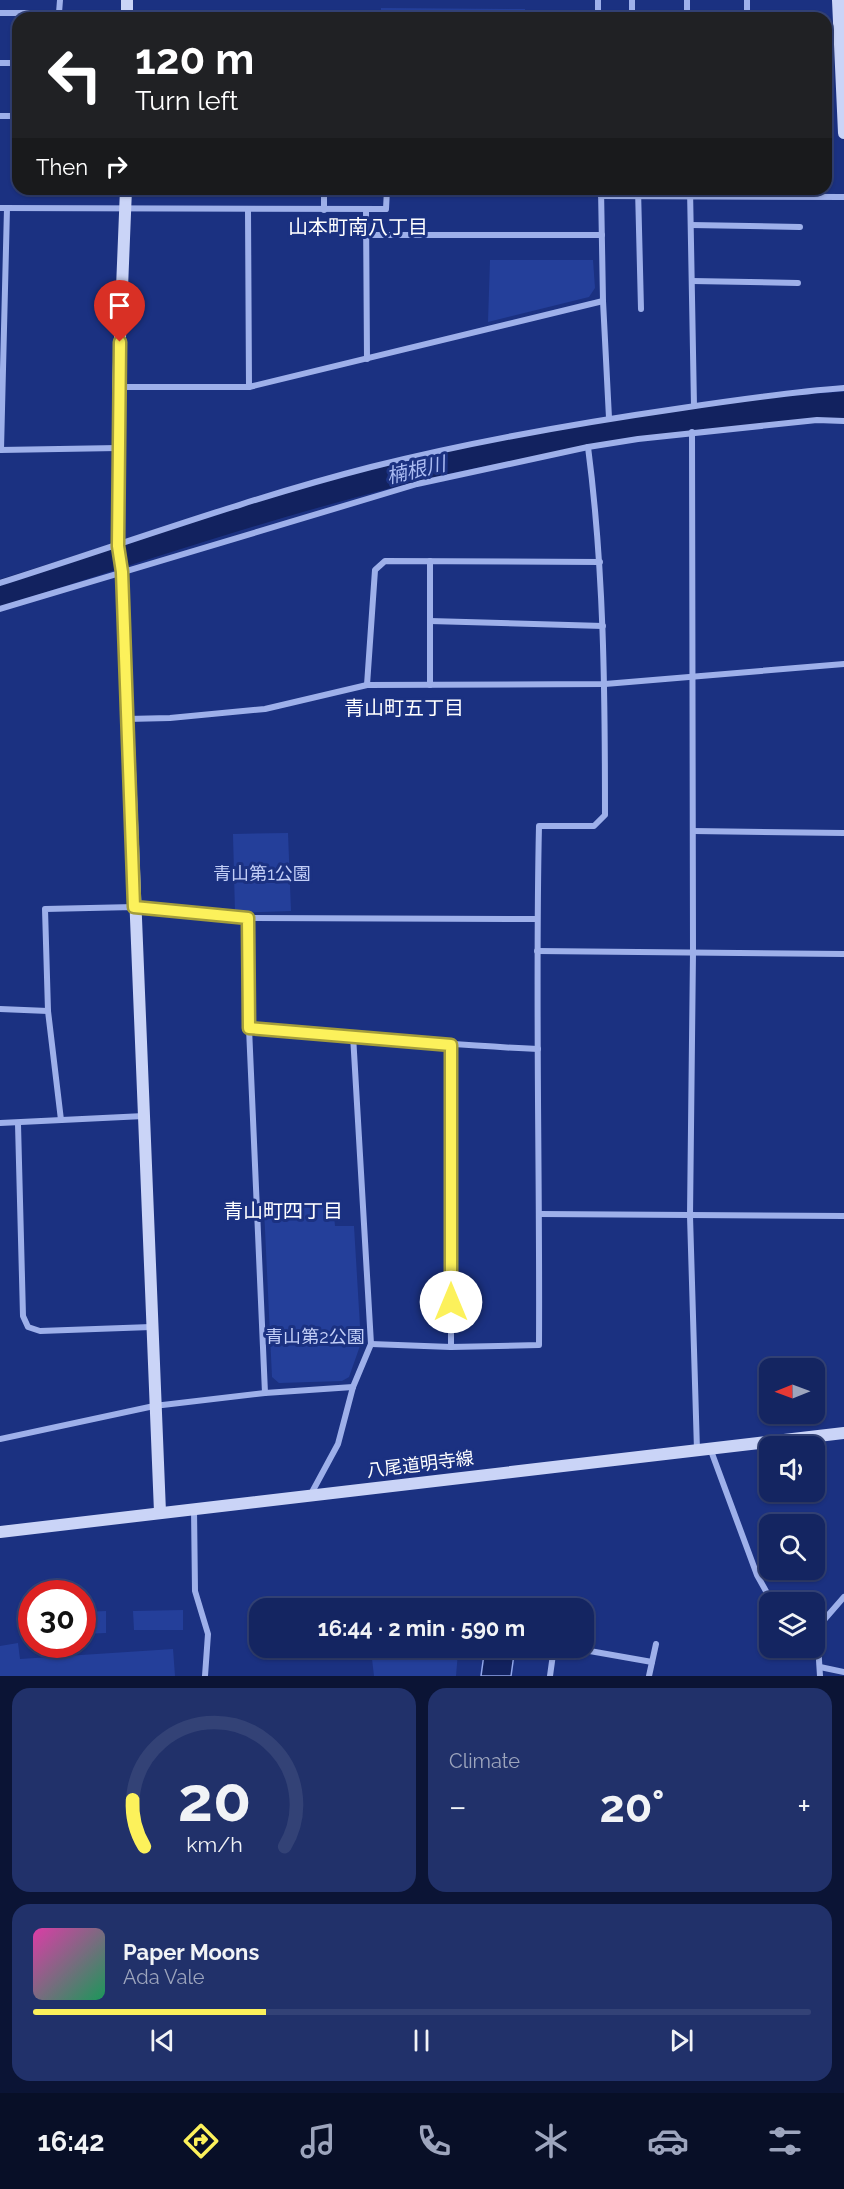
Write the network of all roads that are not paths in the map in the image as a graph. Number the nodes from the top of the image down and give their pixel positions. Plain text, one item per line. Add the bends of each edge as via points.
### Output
1 (838, 0) edge
2 (844, 133) edge
3 (126, 195) edge
4 (324, 195) edge
5 (387, 195) edge
6 (601, 195) edge
7 (638, 195) edge
8 (690, 195) edge
9 (720, 195) edge
10 (751, 197) joint
11 (844, 197) edge
12 (3, 208) edge
13 (126, 209) junction
14 (248, 210) junction
15 (324, 210) junction
16 (366, 210) junction
17 (691, 225) junction
18 (800, 227) dead end
19 (367, 235) junction
20 (602, 235) junction
21 (692, 280) junction
22 (798, 283) dead end
23 (603, 301) junction
24 (641, 309) dead end
25 (367, 359) junction
26 (118, 387) junction
27 (249, 387) junction
28 (844, 388) edge
29 (694, 406) junction
30 (609, 418) junction
31 (844, 420) edge
32 (692, 432) junction
33 (588, 447) junction
34 (118, 448) junction
35 (0, 450) edge
36 (118, 546) junction
37 (430, 561) junction
38 (600, 562) junction
39 (122, 572) junction
40 (0, 583) edge
41 (0, 609) edge
42 (430, 621) junction
43 (603, 626) junction
44 (844, 664) edge
45 (693, 676) junction
46 (605, 684) junction
47 (367, 685) junction
48 (430, 685) junction
49 (127, 719) junction
50 (693, 831) junction
51 (844, 833) edge
52 (134, 907) junction
53 (248, 918) junction
54 (537, 919) junction
55 (537, 951) junction
56 (693, 952) junction
57 (844, 954) edge
58 (0, 1009) edge
59 (48, 1011) junction
60 (249, 1028) junction
61 (353, 1035) junction
62 (451, 1045) junction
63 (538, 1049) junction
64 (144, 1116) junction
65 (61, 1120) junction
66 (0, 1123) edge
67 (18, 1124) junction
68 (540, 1214) junction
69 (690, 1216) junction
70 (844, 1216) edge
71 (151, 1327) junction
72 (371, 1344) junction
73 (451, 1347) junction
74 (353, 1387) junction
75 (265, 1392) junction
76 (154, 1406) junction
77 (844, 1433) edge
78 (0, 1439) edge
79 (710, 1448) junction
80 (697, 1450) junction
81 (311, 1494) junction
82 (194, 1508) junction
83 (160, 1512) junction
84 (0, 1532) edge
85 (766, 1592) edge
86 (844, 1597) edge
87 (825, 1617) edge
88 (656, 1644) dead end
89 (594, 1652) edge
90 (552, 1658) edge
91 (819, 1658) edge
92 (652, 1662) junction
93 (820, 1667) junction
94 (844, 1672) edge
95 (205, 1676) edge
96 (550, 1676) edge
97 (650, 1676) edge
98 (820, 1676) edge

1 - 2 street
3 - 13 street
4 - 15 street
5 - 16 street via 386,209
6 - 20 street
7 - 24 street
8 - 17 street
9 - 10 street
10 - 11 street
12 - 13 street
12 - 35 street
13 - 14 street
13 - 26 street
14 - 15 street
14 - 27 street
15 - 16 street
16 - 19 street
17 - 18 street
17 - 21 street
19 - 20 street
19 - 25 street
20 - 23 street
21 - 22 street
21 - 29 street
23 - 25 street
23 - 30 street
25 - 27 street
26 - 27 street
26 - 34 street
28 - 29 street
29 - 30 street
30 - 36 street via 498,438 369,468 167,527
31 - 32 street
32 - 33 street
32 - 45 street
33 - 38 street
33 - 39 street via 417,484
34 - 35 street
34 - 36 street
36 - 39 street
36 - 40 street
37 - 38 street
37 - 42 street
37 - 47 street via 385,561 375,570
38 - 43 street
39 - 41 street
39 - 49 street
42 - 43 street
42 - 48 street
43 - 46 street
44 - 45 street
45 - 46 street
45 - 50 street
46 - 48 street
46 - 54 street via 605,815 594,826 539,826
47 - 48 street
47 - 49 street via 265,709
49 - 52 street
50 - 51 street
50 - 56 street
52 - 53 street
52 - 59 street via 45,909
52 - 64 street
53 - 54 street
53 - 60 street
54 - 55 street
55 - 56 street
55 - 63 street
56 - 57 street
56 - 69 street
58 - 59 street
59 - 65 street
60 - 61 street
60 - 75 street
61 - 62 street
61 - 72 street
62 - 63 street
62 - 73 street
63 - 68 street
64 - 65 street
64 - 71 street
65 - 67 street
66 - 67 street
67 - 71 street via 23,1316 28,1327 40,1331
68 - 69 street
68 - 73 street via 538,1345
69 - 70 street
69 - 80 street
71 - 76 street
72 - 73 street
72 - 74 street
74 - 75 street
74 - 81 street via 338,1444
75 - 76 street
76 - 78 street
76 - 83 street
77 - 79 street, 八尾道明寺線
79 - 80 street, 八尾道明寺線
79 - 85 street
80 - 81 street, 八尾道明寺線
81 - 82 street, 八尾道明寺線
82 - 83 street, 八尾道明寺線
82 - 95 street via 195,1591 207,1634
83 - 84 street, 八尾道明寺線
86 - 87 street
88 - 92 street
89 - 92 street
90 - 96 street
91 - 93 street
92 - 97 street
93 - 94 street
93 - 98 street

